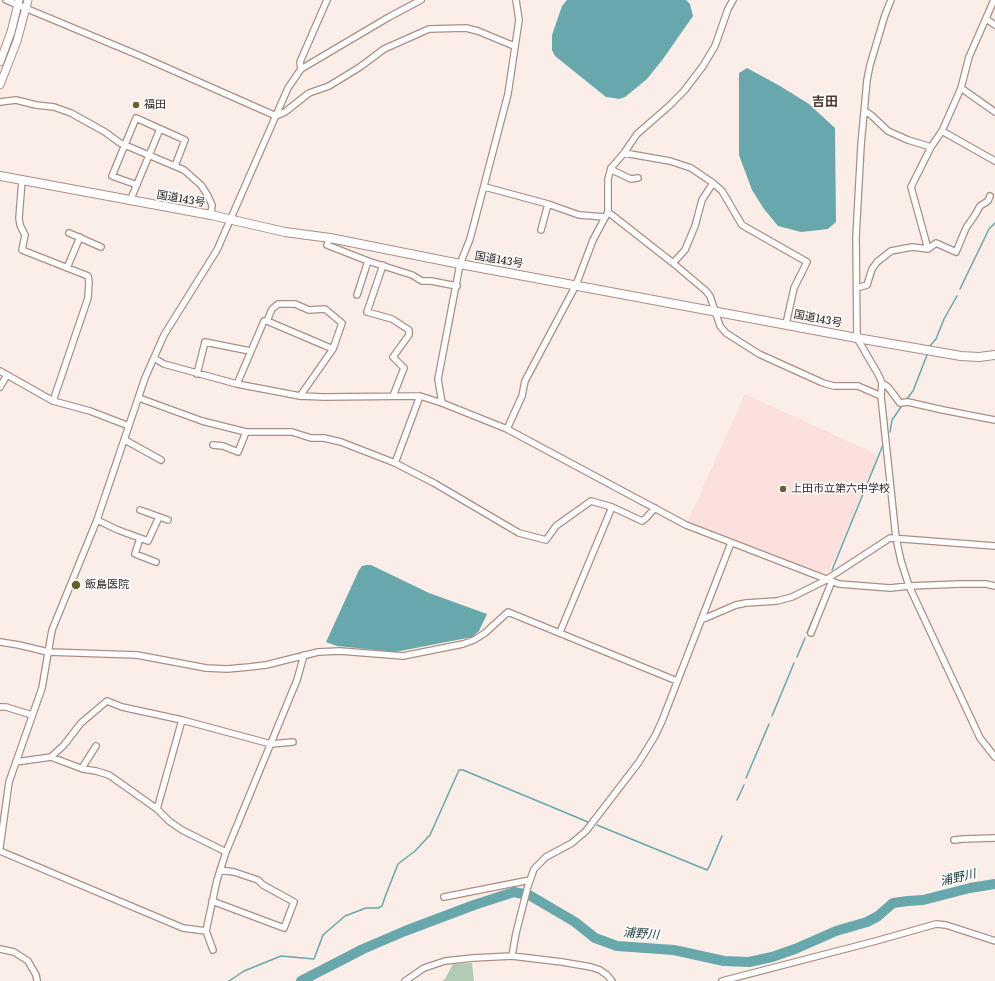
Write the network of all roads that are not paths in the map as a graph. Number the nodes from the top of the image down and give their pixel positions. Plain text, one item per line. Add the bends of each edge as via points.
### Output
1 (6, 0) edge
2 (28, 0) edge
3 (327, 0) edge
4 (420, 0) edge
5 (516, 0) edge
6 (733, 0) edge
7 (891, 0) edge
8 (994, 0) edge
9 (18, 3) edge
10 (26, 8) junction
11 (986, 18) junction
12 (995, 25) edge
13 (514, 46) junction
14 (0, 62) edge
15 (301, 68) junction
16 (0, 85) edge
17 (961, 88) junction
18 (0, 102) edge
19 (865, 111) junction
20 (995, 112) edge
21 (276, 116) junction
22 (160, 129) junction
23 (942, 131) junction
24 (124, 145) junction
25 (931, 147) junction
26 (624, 153) junction
27 (149, 156) junction
28 (995, 161) edge
29 (175, 166) junction
30 (611, 168) junction
31 (0, 176) edge
32 (638, 178) dead end
33 (22, 180) junction
34 (713, 183) junction
35 (137, 185) junction
36 (485, 187) junction
37 (990, 196) dead end
38 (130, 201) junction
39 (548, 204) junction
40 (607, 214) junction
41 (211, 215) junction
42 (231, 219) junction
43 (541, 230) dead end
44 (69, 233) dead end
45 (80, 237) junction
46 (330, 238) junction
47 (101, 246) dead end
48 (928, 249) junction
49 (368, 261) junction
50 (673, 263) junction
51 (460, 264) junction
52 (383, 265) junction
53 (67, 268) junction
54 (576, 285) junction
55 (457, 286) junction
56 (858, 288) junction
57 (357, 295) dead end
58 (715, 311) junction
59 (268, 321) junction
60 (786, 324) junction
61 (857, 338) junction
62 (333, 349) junction
63 (250, 351) junction
64 (995, 355) edge
65 (154, 358) junction
66 (0, 371) edge
67 (197, 374) junction
68 (7, 375) junction
69 (882, 383) junction
70 (237, 384) junction
71 (0, 387) edge
72 (300, 396) junction
73 (394, 396) junction
74 (420, 396) junction
75 (882, 396) junction
76 (139, 398) junction
77 (53, 401) junction
78 (442, 403) junction
79 (995, 420) edge
80 (129, 426) junction
81 (507, 429) junction
82 (246, 432) junction
83 (125, 440) junction
84 (213, 445) dead end
85 (161, 460) dead end
86 (395, 463) junction
87 (612, 507) junction
88 (655, 508) junction
89 (140, 510) dead end
90 (159, 517) junction
91 (97, 520) junction
92 (168, 520) dead end
93 (140, 538) junction
94 (896, 538) junction
95 (731, 543) junction
96 (995, 546) edge
97 (156, 562) dead end
98 (830, 580) junction
99 (909, 586) junction
100 (995, 586) edge
101 (701, 620) junction
102 (560, 632) junction
103 (810, 633) dead end
104 (0, 642) edge
105 (48, 652) junction
106 (304, 655) junction
107 (677, 681) junction
108 (0, 706) edge
109 (32, 715) junction
110 (182, 720) junction
111 (294, 742) dead end
112 (271, 744) junction
113 (96, 746) dead end
114 (51, 757) junction
115 (995, 758) edge
116 (16, 762) junction
117 (82, 768) junction
118 (157, 808) junction
119 (995, 838) edge
120 (954, 840) dead end
121 (0, 847) edge
122 (0, 851) edge
123 (226, 852) junction
124 (220, 870) junction
125 (529, 883) junction
126 (444, 897) dead end
127 (212, 901) junction
128 (206, 932) junction
129 (995, 940) edge
130 (0, 949) edge
131 (213, 950) dead end
132 (512, 956) junction
133 (37, 980) edge
134 (405, 981) edge
135 (612, 981) edge
136 (722, 981) edge

1 - 9 street
2 - 10 main road
3 - 15 street via 300,62
4 - 15 street
5 - 13 street via 519,20
6 - 26 street via 715,46 703,66 670,106 637,134
7 - 19 street via 884,15 870,65
8 - 11 street
9 - 10 street
9 - 14 main road
10 - 16 main road via 17,41
10 - 21 street
11 - 12 street
11 - 17 street via 969,57
13 - 21 street via 466,28 429,29 384,49 360,67 329,86 309,93
13 - 36 street via 508,94
15 - 21 street via 288,88
17 - 20 street
17 - 23 street
18 - 24 street via 16,100 72,113
19 - 25 street via 888,131
19 - 56 street via 857,209
21 - 42 street
22 - 24 street via 136,118
22 - 27 street
22 - 29 street via 186,140
23 - 25 street
23 - 28 street
24 - 27 street
24 - 35 street via 112,176
25 - 48 street via 912,187
26 - 30 street
26 - 34 street via 670,161 691,168
27 - 29 street
27 - 35 street
29 - 41 street via 184,170 200,185 212,205
30 - 32 street via 631,179
30 - 40 street via 608,179
31 - 33 highway, 国道143号
33 - 38 highway, 国道143号
33 - 53 street via 19,218 25,235 22,250
34 - 50 street via 702,200 685,250
34 - 60 street via 722,191 742,224 807,262 794,288
35 - 38 street
36 - 39 street
36 - 51 street
37 - 48 street via 966,228 956,252 936,243
38 - 41 highway, 国道143号
39 - 40 street via 579,216
39 - 43 street
40 - 50 street
40 - 54 street via 593,240
41 - 42 highway, 国道143号
42 - 46 highway, 国道143号 via 285,232
42 - 65 street via 217,250 171,323
44 - 45 street
45 - 47 street
45 - 53 street
46 - 49 street via 327,245
46 - 51 highway, 国道143号
48 - 56 street via 912,247 891,251 872,269 867,285
49 - 52 street
49 - 57 street
50 - 58 street via 706,291
51 - 54 highway, 国道143号
51 - 55 street
52 - 55 street via 422,281 431,280
52 - 73 street via 367,312 392,319 409,330 409,335 393,357 404,368
53 - 77 street via 88,276 88,298
54 - 58 highway, 国道143号
54 - 81 street via 525,381 522,396
55 - 78 street via 438,379
56 - 61 street
58 - 60 highway, 国道143号
58 - 75 street via 720,326 726,333 759,354 823,383 834,386 858,386
59 - 62 street
59 - 62 street via 272,309 278,304 295,304 309,310 325,309 342,323
59 - 63 street via 264,321
60 - 61 highway, 国道143号
61 - 64 highway, 国道143号 via 960,356
61 - 69 street
62 - 72 street
63 - 67 street via 205,342
63 - 70 street
65 - 67 street via 164,364
65 - 76 street
66 - 68 street
67 - 70 street
68 - 71 street
68 - 77 street
69 - 75 street
69 - 79 street via 900,403 908,402
70 - 72 street
72 - 73 street
73 - 74 street
74 - 78 street
74 - 86 street
75 - 94 street
76 - 80 street
76 - 82 street via 202,421
77 - 80 street via 90,411
78 - 81 street
80 - 83 street
81 - 88 street
82 - 84 street via 238,452
82 - 86 street via 292,432 311,438 324,438
83 - 85 street
83 - 91 street
86 - 87 street via 519,533 546,540 556,526 591,501
87 - 88 street via 642,521
87 - 102 street
88 - 95 street via 686,525
89 - 90 street
90 - 92 street
90 - 93 street via 148,541
91 - 93 street
91 - 105 street via 52,630
93 - 97 street via 135,554
94 - 96 street
94 - 98 street via 890,538
94 - 99 street
95 - 98 street
95 - 101 street
98 - 99 street via 845,585 869,587
98 - 101 street via 784,600 736,605
98 - 103 street
99 - 100 street
99 - 115 street via 980,738
101 - 107 street
102 - 106 street via 508,612 485,633 463,644 403,656 340,652
102 - 107 street
104 - 105 street
105 - 106 street via 137,655 206,668 227,669 266,665
105 - 109 street via 42,688
106 - 112 street via 297,680
107 - 125 street via 662,721 640,762 586,831 572,843 542,860 534,869
108 - 109 street
109 - 116 street
110 - 112 street
110 - 114 street via 122,707 107,701 81,723
110 - 118 street
111 - 112 street
112 - 123 street
113 - 117 street
114 - 116 street
114 - 117 street
116 - 121 street via 9,782
117 - 118 street via 109,775
118 - 123 street via 182,830
119 - 120 street
122 - 128 street via 183,928
123 - 124 street
124 - 127 street
124 - 127 street via 258,880 294,902 284,928
125 - 126 street
125 - 132 street
127 - 128 street
128 - 131 street
129 - 136 street via 936,924
130 - 133 street via 14,952 28,961
132 - 134 street via 445,961 424,968
132 - 135 street via 591,967 600,970

